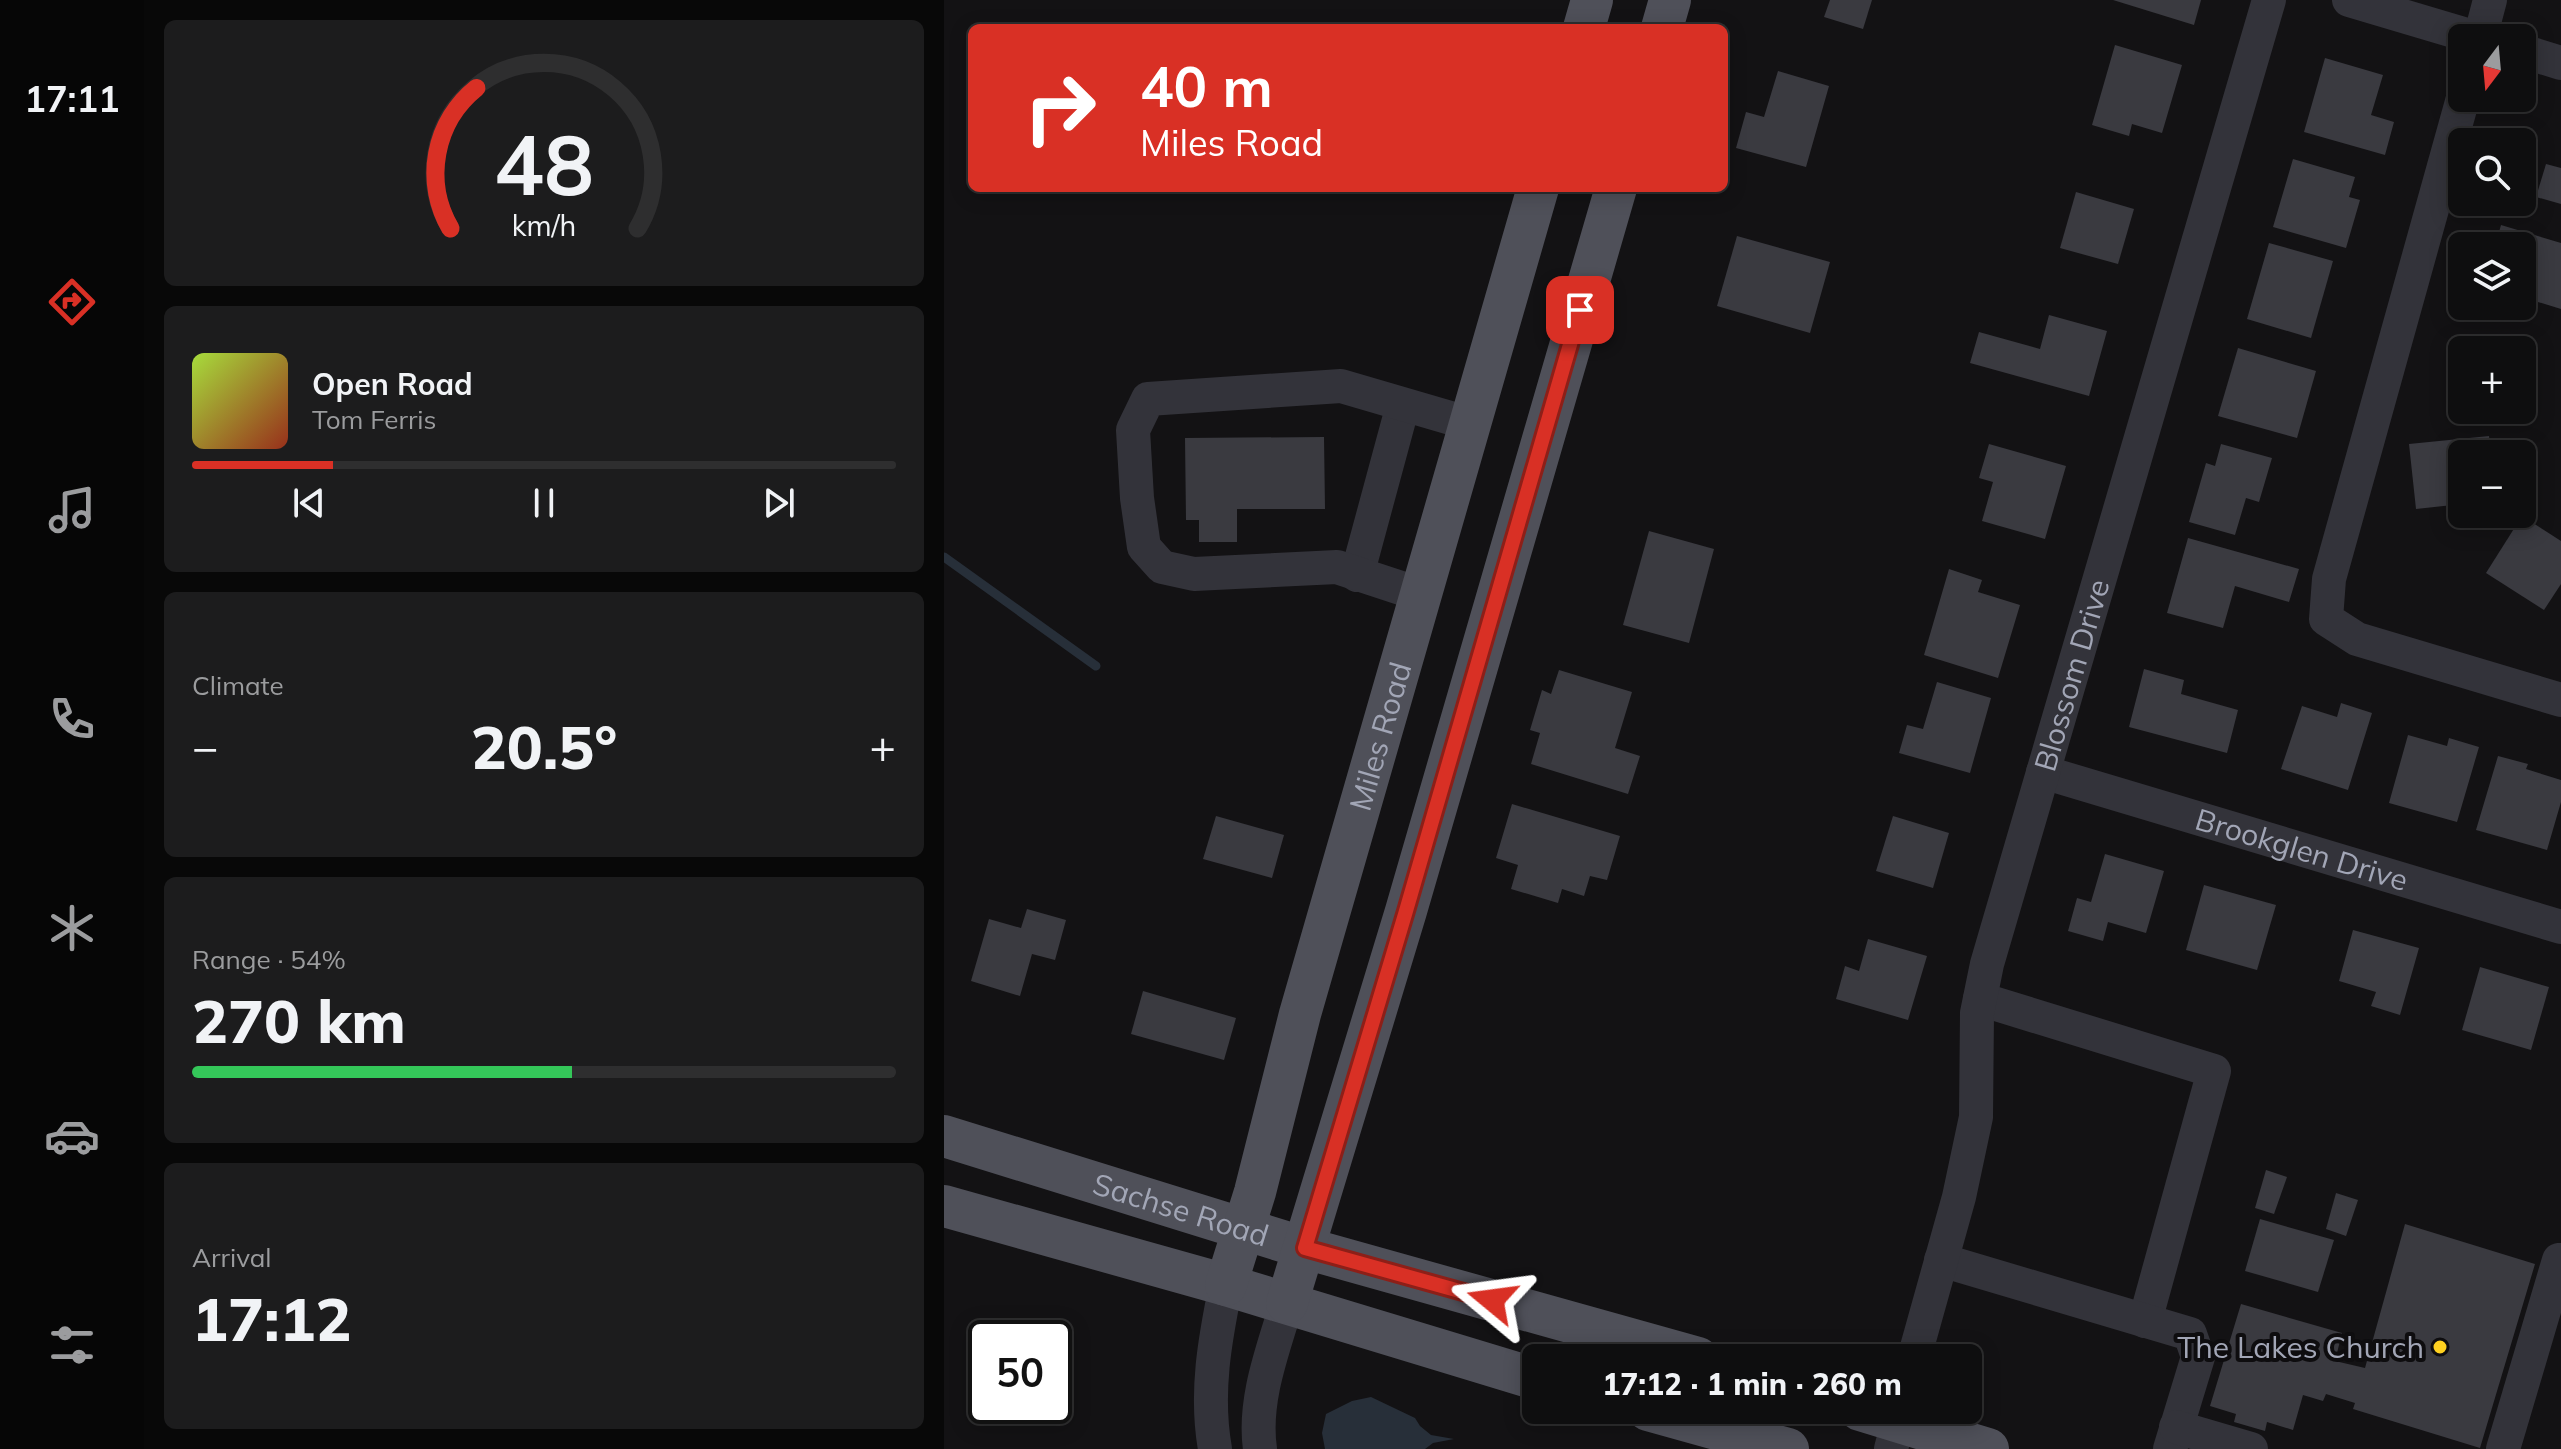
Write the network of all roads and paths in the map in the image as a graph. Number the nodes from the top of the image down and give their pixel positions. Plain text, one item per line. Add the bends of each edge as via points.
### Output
1 (1592, 0) edge
2 (1670, 0) edge
3 (2269, 0) edge
4 (2349, 0) edge
5 (2490, 0) edge
6 (1585, 24) edge
7 (1663, 24) edge
8 (2482, 24) edge
9 (2448, 29) edge
10 (2536, 55) edge
11 (2561, 63) edge
12 (2459, 112) edge
13 (1537, 192) edge
14 (1615, 192) edge
15 (1403, 405) junction
16 (1471, 424) junction
17 (1357, 575) junction
18 (1422, 595) junction
19 (2561, 700) edge
20 (2043, 772) junction
21 (2561, 927) edge
22 (1980, 999) junction
23 (944, 1136) edge
24 (944, 1206) edge
25 (1244, 1229) junction
26 (1305, 1248) junction
27 (1941, 1260) junction
28 (2559, 1260) dead end
29 (1226, 1285) junction
30 (1287, 1303) junction
31 (2145, 1321) junction
32 (1648, 1344) edge
33 (1918, 1344) edge
34 (1522, 1375) edge
35 (1698, 1424) edge
36 (1891, 1424) edge
37 (2173, 1438) edge
38 (1215, 1449) edge
39 (1260, 1449) edge
40 (1788, 1449) edge
41 (1988, 1449) edge
42 (2251, 1449) edge
43 (2503, 1449) edge

1 - 6 main road
2 - 7 main road
3 - 20 street, Blossom Drive
4 - 9 street
5 - 8 street
10 - 11 street
12 - 19 street via 2329,579 2326,619 2357,639
13 - 16 main road, Miles Road
14 - 26 main road
15 - 16 street
15 - 17 street
15 - 17 street via 1341,386 1148,399 1133,430 1144,547 1162,567 1194,574 1337,567
16 - 18 main road, Miles Road
17 - 18 street
18 - 25 main road, Miles Road via 1300,1014
20 - 21 street, Brookglen Drive
20 - 22 street, Blossom Drive
22 - 27 street, Blossom Drive via 1976,1117
22 - 31 street via 2214,1071
23 - 25 main road, Sachse Road
24 - 29 main road, Sachse Road
25 - 26 main road, Sachse Road
25 - 29 main road, Miles Road
26 - 30 main road
26 - 32 main road, Sachse Road
27 - 31 street
27 - 33 street, Blossom Drive
28 - 43 street
29 - 30 main road, Sachse Road
29 - 38 street via 1211,1377
30 - 34 main road, Sachse Road
30 - 39 street via 1262,1388
31 - 37 street via 2190,1334 2198,1357
35 - 40 main road
36 - 41 main road
37 - 42 street

